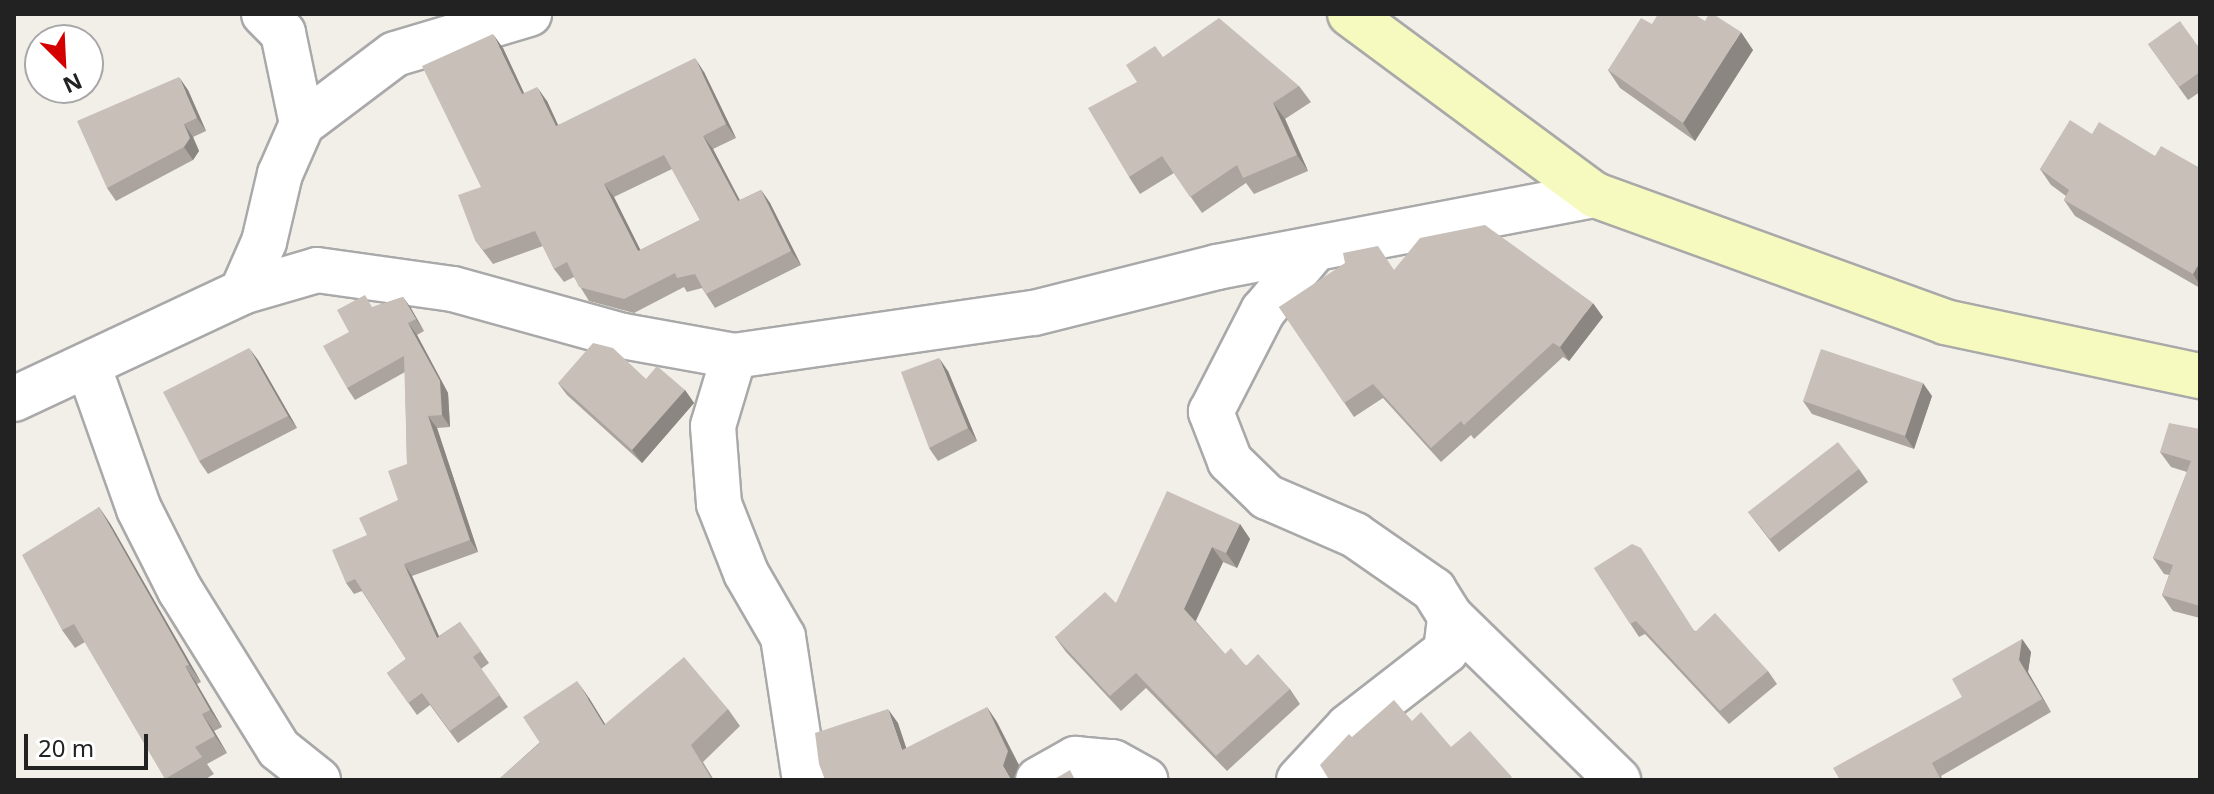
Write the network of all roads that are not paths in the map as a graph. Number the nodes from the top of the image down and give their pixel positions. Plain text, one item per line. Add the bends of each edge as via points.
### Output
1 (264, 14) edge
2 (529, 14) edge
3 (1350, 14) edge
4 (302, 124) junction
5 (1595, 195) junction
6 (1314, 250) junction
7 (242, 292) junction
8 (734, 356) junction
9 (88, 365) junction
10 (2200, 376) edge
11 (14, 399) edge
12 (1450, 616) junction
13 (318, 780) edge
14 (805, 780) edge
15 (1038, 780) edge
16 (1145, 780) edge
17 (1299, 780) edge
18 (1618, 780) edge

1 - 4 street via 283,33
2 - 4 street via 395,54
3 - 5 main road
4 - 7 street
5 - 6 street
5 - 10 main road via 1945,322
6 - 8 street via 1217,267 1034,313
6 - 12 street via 1263,311 1211,412 1230,461 1267,497 1355,535 1434,590
7 - 8 street via 317,270 453,289 623,336
7 - 9 street
8 - 14 street via 713,426 719,504 746,573 783,637
9 - 11 street
9 - 13 street via 139,509 180,590 279,749
12 - 17 street via 1446,651 1348,727
12 - 18 street
15 - 16 street via 1075,759 1113,762

